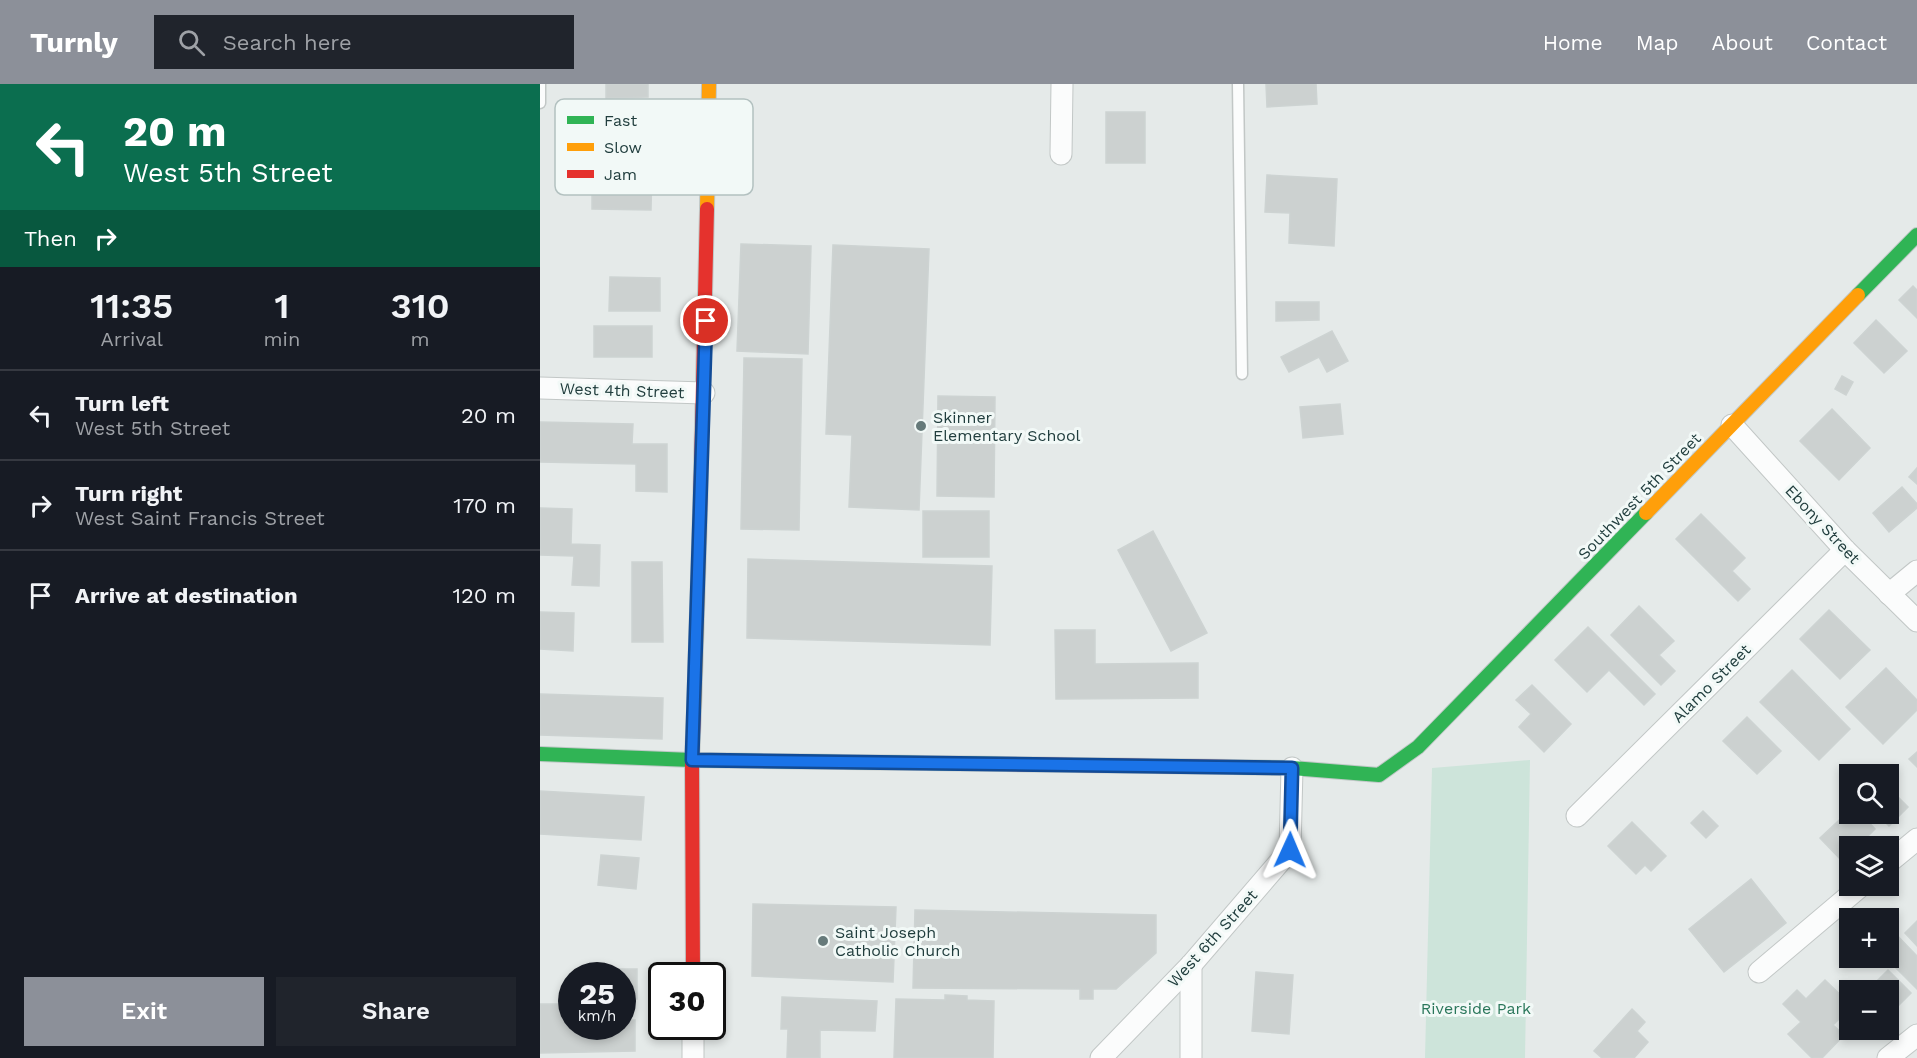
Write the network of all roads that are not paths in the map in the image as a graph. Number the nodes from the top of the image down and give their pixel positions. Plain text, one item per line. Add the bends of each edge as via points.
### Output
1 (540, 84) edge
2 (709, 84) edge
3 (1062, 84) edge
4 (1238, 84) edge
5 (709, 99) edge
6 (540, 103) edge
7 (1061, 154) dead end
8 (708, 195) edge
9 (1917, 235) edge
10 (1242, 374) dead end
11 (540, 388) edge
12 (705, 393) junction
13 (1732, 425) junction
14 (1845, 550) junction
15 (1917, 571) edge
16 (1889, 594) junction
17 (1917, 621) edge
18 (540, 754) edge
19 (692, 760) junction
20 (1292, 768) junction
21 (1577, 816) dead end
22 (1917, 839) edge
23 (1899, 854) edge
24 (1849, 896) edge
25 (693, 962) edge
26 (1191, 965) junction
27 (1758, 972) dead end
28 (1917, 1035) edge
29 (693, 1040) edge
30 (693, 1058) edge
31 (1101, 1058) edge
32 (1191, 1058) edge
33 (1888, 1058) edge

1 - 6 lane
2 - 5 street
3 - 7 street
4 - 10 lane
8 - 12 street
9 - 13 street, Southwest 5th Street
11 - 12 street, West 4th Street
12 - 19 street
13 - 14 street, Ebony Street
13 - 20 street, Southwest 5th Street via 1418,747 1379,775
14 - 16 street, Ebony Street
14 - 21 street, Alamo Street
15 - 16 street
16 - 17 street, Ebony Street
18 - 19 street
19 - 20 street
19 - 25 street
20 - 26 street, West 6th Street via 1290,850
22 - 23 street
24 - 27 street
26 - 31 street, West 6th Street
26 - 32 street
28 - 33 street
29 - 30 street

